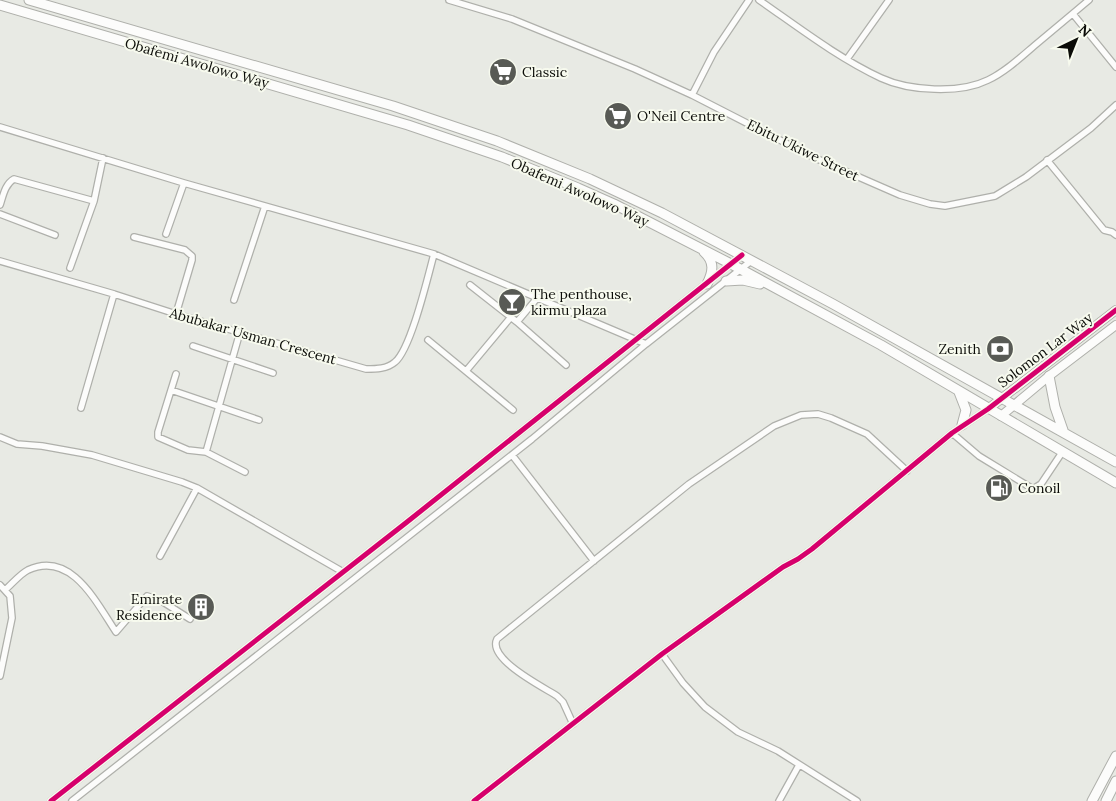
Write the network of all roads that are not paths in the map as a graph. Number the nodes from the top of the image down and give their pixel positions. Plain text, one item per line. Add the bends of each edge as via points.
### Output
1 (29, 0) edge
2 (449, 0) edge
3 (749, 0) edge
4 (759, 0) edge
5 (889, 0) edge
6 (1090, 0) edge
7 (0, 5) edge
8 (1073, 14) junction
9 (847, 59) junction
10 (1116, 67) edge
11 (692, 95) junction
12 (1116, 105) edge
13 (0, 127) edge
14 (103, 158) junction
15 (1047, 160) junction
16 (184, 183) junction
17 (94, 201) junction
18 (0, 205) edge
19 (264, 206) junction
20 (0, 214) edge
21 (166, 234) dead end
22 (1116, 235) edge
23 (55, 236) dead end
24 (134, 236) dead end
25 (700, 248) junction
26 (434, 254) junction
27 (742, 255) junction
28 (0, 261) edge
29 (751, 261) junction
30 (731, 264) junction
31 (70, 268) dead end
32 (741, 270) junction
33 (726, 281) junction
34 (707, 284) junction
35 (470, 285) dead end
36 (780, 290) junction
37 (114, 294) junction
38 (538, 297) junction
39 (234, 300) dead end
40 (1116, 310) edge
41 (176, 314) junction
42 (511, 318) junction
43 (517, 322) junction
44 (1116, 325) edge
45 (240, 332) junction
46 (428, 340) dead end
47 (636, 340) junction
48 (646, 344) junction
49 (193, 346) dead end
50 (233, 358) junction
51 (566, 365) dead end
52 (466, 371) junction
53 (273, 373) dead end
54 (176, 374) dead end
55 (1049, 376) junction
56 (171, 390) junction
57 (959, 392) junction
58 (1000, 398) junction
59 (220, 405) junction
60 (1013, 405) junction
61 (81, 408) dead end
62 (988, 409) junction
63 (513, 410) dead end
64 (1000, 416) junction
65 (259, 420) dead end
66 (962, 425) junction
67 (952, 433) junction
68 (1064, 434) junction
69 (0, 437) edge
70 (1063, 451) junction
71 (206, 452) junction
72 (512, 454) junction
73 (1116, 462) edge
74 (907, 470) junction
75 (245, 472) dead end
76 (1116, 483) edge
77 (197, 488) junction
78 (160, 556) dead end
79 (594, 561) junction
80 (343, 572) junction
81 (0, 585) edge
82 (5, 590) junction
83 (190, 619) dead end
84 (662, 654) junction
85 (0, 676) edge
86 (573, 724) junction
87 (1116, 756) edge
88 (799, 765) junction
89 (1116, 781) edge
90 (75, 800) edge
91 (52, 801) edge
92 (474, 801) edge
93 (779, 801) edge
94 (857, 801) edge
95 (1092, 801) edge
96 (1106, 801) edge

1 - 27 main road, Obafemi Awolowo Way via 393,106 497,141 626,195
2 - 11 street, Ebitu Ukiwe Street via 512,19 635,68
3 - 11 street via 714,52
4 - 9 street
5 - 9 street
6 - 8 street
7 - 25 main road, Obafemi Awolowo Way via 469,145 614,204
8 - 9 street via 1008,67 973,86 954,89 908,86 882,79
8 - 10 street
11 - 15 street, Ebitu Ukiwe Street via 814,157 900,195 930,204 945,206 995,196
12 - 15 street, Ebitu Ukiwe Street
13 - 14 street
14 - 16 street
14 - 17 street
15 - 22 street via 1104,230
16 - 19 street
16 - 21 street
17 - 18 street via 14,179 9,182
17 - 31 street
19 - 26 street
19 - 39 street
20 - 23 street
24 - 41 street via 185,250 192,256
25 - 30 main road, Obafemi Awolowo Way
25 - 34 main road via 709,256 713,266
26 - 38 street
26 - 45 street, Abubakar Usman Crescent via 404,352 395,363 379,369 366,369
27 - 29 main road, Obafemi Awolowo Way
27 - 30 street
28 - 37 street, Abubakar Usman Crescent
29 - 32 street
29 - 58 main road, Obafemi Awolowo Way
30 - 32 main road, Obafemi Awolowo Way
30 - 34 street
32 - 33 street
32 - 36 main road, Obafemi Awolowo Way
33 - 36 main road via 743,280
33 - 48 street
34 - 47 street
35 - 42 street
36 - 57 main road, Obafemi Awolowo Way
37 - 41 street, Abubakar Usman Crescent
37 - 61 street
38 - 43 street
38 - 47 street
40 - 58 street, Solomon Lar Way
41 - 45 street, Abubakar Usman Crescent
42 - 43 street
42 - 52 street
43 - 51 street
44 - 55 street, Solomon Lar Way
45 - 50 street
46 - 52 street
47 - 48 street
47 - 80 street
48 - 72 street
49 - 50 street
50 - 53 street
50 - 59 street
52 - 63 street
54 - 56 street
55 - 60 street, Solomon Lar Way
55 - 68 main road
56 - 59 street
56 - 71 street via 158,437 188,450
57 - 62 main road, Obafemi Awolowo Way
57 - 66 main road via 966,410
58 - 60 main road, Obafemi Awolowo Way
58 - 62 street, Solomon Lar Way
59 - 65 street
59 - 71 street
60 - 64 street, Solomon Lar Way
60 - 68 main road, Obafemi Awolowo Way
62 - 64 main road, Obafemi Awolowo Way
62 - 66 street
64 - 70 main road, Obafemi Awolowo Way
66 - 67 street
67 - 70 street via 979,456 1033,489
67 - 74 street
68 - 73 main road, Obafemi Awolowo Way
69 - 77 street via 17,444 92,455
70 - 76 main road, Obafemi Awolowo Way
71 - 75 street
72 - 79 street
72 - 90 street
74 - 79 street via 858,429 818,414 801,415 774,426 689,484
74 - 84 street via 812,549
77 - 78 street
77 - 80 street
79 - 86 street via 495,643 495,648 509,665 557,696
80 - 91 street
81 - 82 street
82 - 83 street via 27,571 46,565 64,568 80,581 116,632 147,596 160,600
82 - 85 street via 10,596 12,618
84 - 86 street
84 - 88 street via 705,707 738,732
86 - 92 street
87 - 95 main road
88 - 93 street
88 - 94 street
89 - 96 main road

